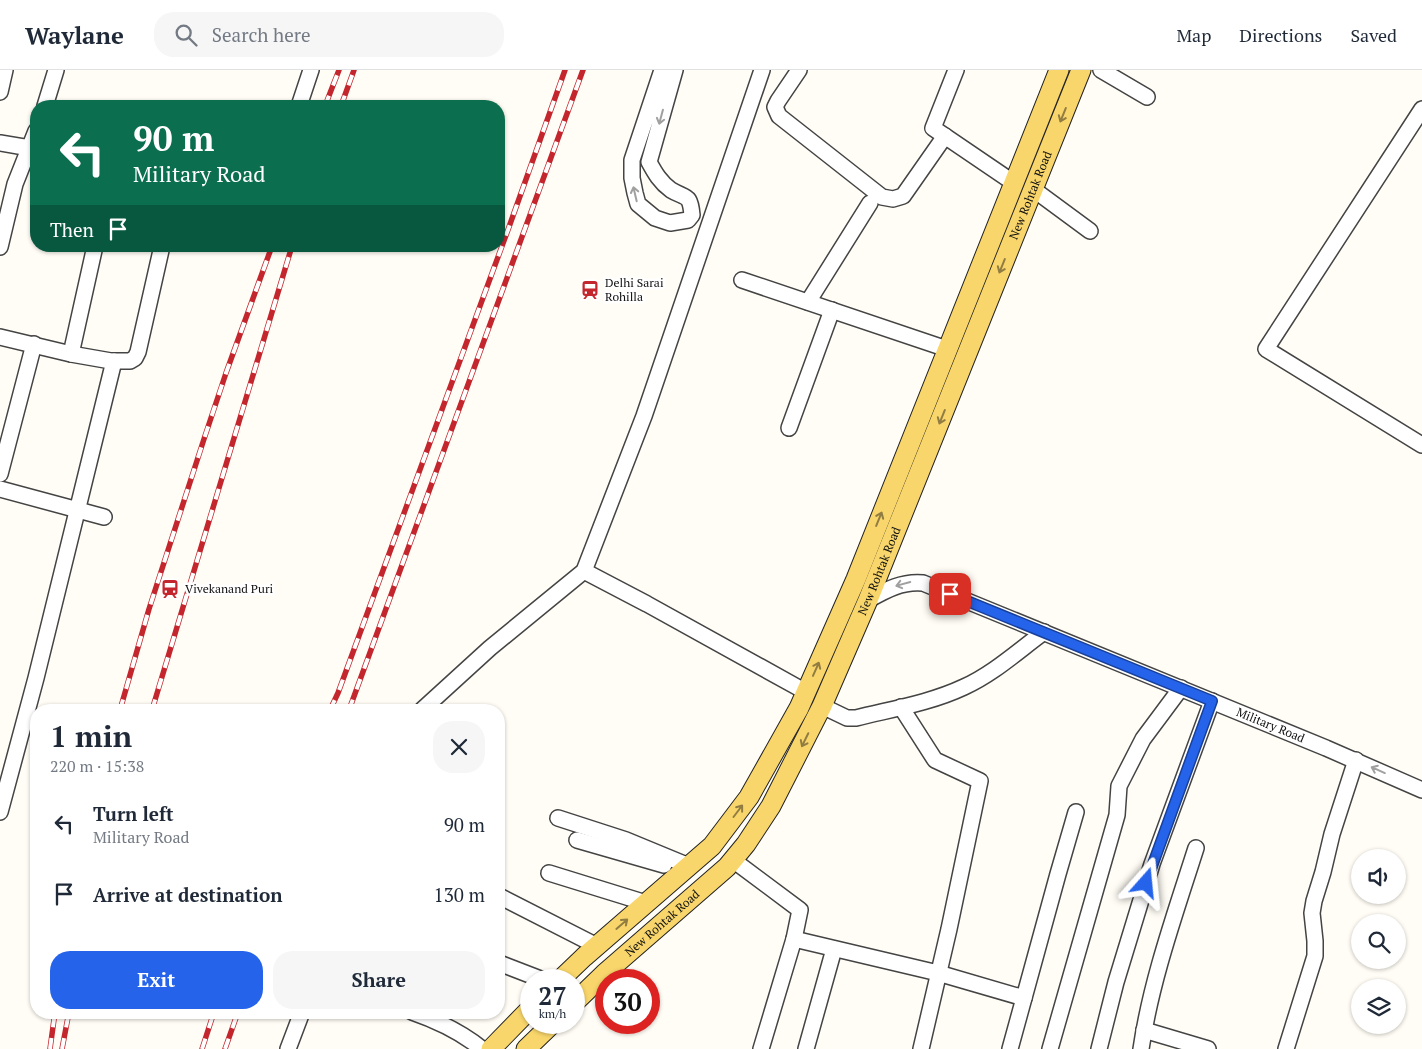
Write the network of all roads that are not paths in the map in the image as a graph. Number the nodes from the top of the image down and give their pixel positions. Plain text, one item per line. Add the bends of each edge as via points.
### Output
1 (5, 70) edge
2 (56, 70) edge
3 (311, 70) edge
4 (662, 70) edge
5 (675, 70) edge
6 (762, 70) edge
7 (799, 70) edge
8 (956, 70) edge
9 (1059, 70) edge
10 (1081, 70) edge
11 (1101, 70) edge
12 (0, 92) edge
13 (1147, 97) dead end
14 (47, 100) edge
15 (301, 100) edge
16 (1422, 109) edge
17 (945, 136) junction
18 (0, 143) edge
19 (30, 148) joint
20 (1014, 183) junction
21 (1033, 189) junction
22 (870, 203) dead end
23 (1090, 231) dead end
24 (0, 247) edge
25 (94, 252) edge
26 (161, 252) edge
27 (742, 280) dead end
28 (808, 302) junction
29 (832, 310) junction
30 (0, 337) edge
31 (34, 344) junction
32 (947, 349) junction
33 (71, 354) junction
34 (114, 361) junction
35 (789, 428) dead end
36 (1422, 445) edge
37 (0, 474) edge
38 (0, 489) edge
39 (78, 509) junction
40 (104, 517) dead end
41 (584, 571) junction
42 (868, 600) junction
43 (1044, 632) junction
44 (1181, 688) junction
45 (806, 692) junction
46 (1212, 701) junction
47 (429, 704) edge
48 (822, 706) junction
49 (901, 707) junction
50 (1356, 760) junction
51 (1422, 790) edge
52 (0, 812) edge
53 (1076, 812) dead end
54 (558, 818) dead end
55 (577, 840) dead end
56 (1196, 848) dead end
57 (733, 860) junction
58 (687, 868) junction
59 (549, 873) dead end
60 (505, 899) edge
61 (646, 903) junction
62 (794, 939) junction
63 (597, 946) junction
64 (834, 949) junction
65 (505, 965) edge
66 (572, 969) edge
67 (520, 971) edge
68 (938, 973) junction
69 (585, 992) edge
70 (1024, 998) junction
71 (299, 1019) edge
72 (430, 1019) edge
73 (520, 1019) edge
74 (1144, 1030) junction
75 (542, 1034) edge
76 (288, 1049) edge
77 (482, 1049) edge
78 (491, 1049) edge
79 (526, 1049) edge
80 (761, 1049) edge
81 (806, 1049) edge
82 (921, 1049) edge
83 (1010, 1049) edge
84 (1050, 1049) edge
85 (1099, 1049) edge
86 (1141, 1049) edge
87 (1208, 1049) edge
88 (1286, 1049) edge

1 - 12 street
2 - 14 street
3 - 15 street
5 -> 4 street via 649,162 661,181 691,203 692,215 688,220 670,223 655,218 638,204 632,178 632,160
6 - 41 street via 644,416
7 - 17 street via 778,101 779,116 882,197 893,199 903,196
8 - 17 street via 933,128
9 - 20 main road, New Rohtak Road
10 -> 21 main road, New Rohtak Road
11 - 13 street
16 - 36 street via 1266,349
17 - 20 street
18 - 19 street
19 - 24 street via 15,184
20 - 32 main road, New Rohtak Road
21 - 23 street
21 -> 42 main road, New Rohtak Road
22 - 28 street
25 - 33 street
26 - 34 street via 138,352 130,361
27 - 28 street
28 - 29 street
29 - 32 street
29 - 35 street
30 - 31 street
31 - 33 street
31 - 37 street
45 -> 32 main road, New Rohtak Road via 856,579
33 - 34 street
34 - 39 street
38 - 39 street
39 - 40 street
39 - 52 street
41 - 45 street
41 - 47 street via 490,648
43 -> 42 street, Military Road via 923,583 897,585
42 - 48 main road, New Rohtak Road
43 - 44 street, Military Road
43 - 49 street via 965,687
44 - 46 street, Military Road
44 - 84 street via 1143,739 1119,786 1118,815
58 -> 45 main road, New Rohtak Road via 712,846 749,797
46 - 50 street, Military Road
46 - 85 street via 1152,864
48 - 49 street via 847,718
48 -> 57 main road, New Rohtak Road via 771,806
49 - 68 street via 935,760 980,781
51 -> 50 street, Military Road
50 - 88 street via 1314,901 1314,956
53 - 70 street
54 - 58 street via 626,840
55 - 58 street
56 - 74 street via 1160,964
57 - 62 street via 800,910
57 - 69 main road, New Rohtak Road
58 - 61 main road, New Rohtak Road
59 - 61 street
60 - 63 street
63 -> 61 main road, New Rohtak Road
62 - 64 street
62 - 80 street
63 - 66 main road, New Rohtak Road
64 - 68 street
64 - 81 street
65 - 67 street
68 - 70 street
68 - 82 street
70 - 83 street
71 - 76 street
72 - 77 street via 469,1038
73 - 78 main road
74 - 86 street
74 - 87 street
75 - 79 main road

